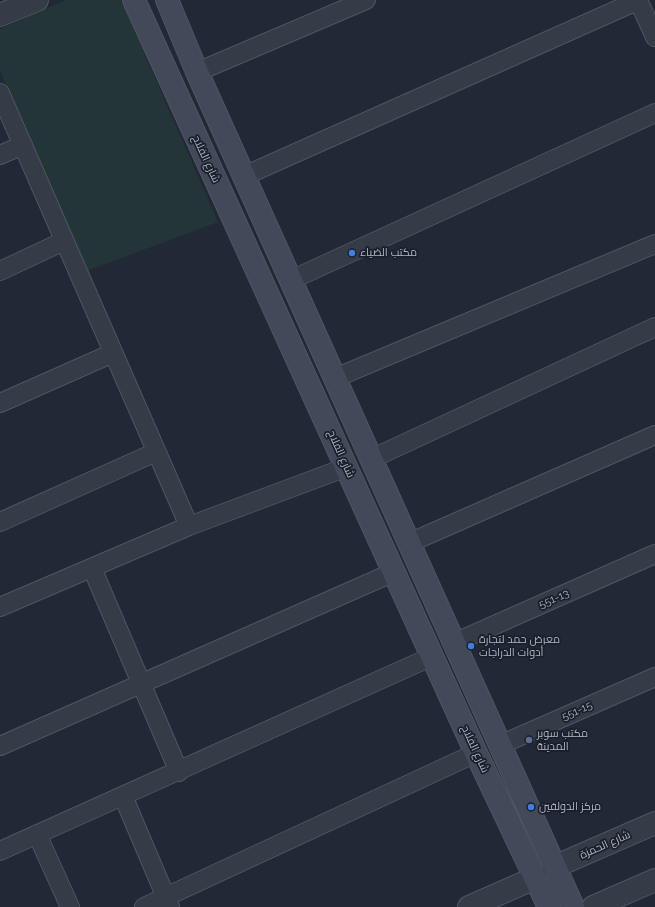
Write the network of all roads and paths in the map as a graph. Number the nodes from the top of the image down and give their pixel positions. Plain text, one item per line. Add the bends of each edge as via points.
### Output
1 (37, 0) edge
2 (134, 0) edge
3 (167, 0) edge
4 (366, 0) edge
5 (638, 0) edge
6 (0, 15) edge
7 (655, 37) edge
8 (197, 72) junction
9 (0, 93) edge
10 (655, 113) edge
11 (23, 145) junction
12 (0, 155) edge
13 (244, 176) junction
14 (64, 241) junction
15 (655, 244) edge
16 (0, 271) edge
17 (291, 280) junction
18 (655, 327) edge
19 (113, 353) junction
20 (335, 378) junction
21 (0, 403) edge
22 (655, 435) edge
23 (156, 452) junction
24 (371, 459) junction
25 (347, 467) junction
26 (0, 522) edge
27 (189, 526) junction
28 (409, 543) junction
29 (655, 554) edge
30 (92, 568) junction
31 (394, 572) junction
32 (0, 607) edge
33 (454, 643) junction
34 (433, 656) junction
35 (655, 676) edge
36 (140, 684) junction
37 (500, 745) junction
38 (0, 746) edge
39 (476, 753) junction
40 (179, 772) junction
41 (123, 796) junction
42 (655, 823) edge
43 (37, 834) junction
44 (0, 851) edge
45 (554, 867) junction
46 (535, 878) junction
47 (655, 880) edge
48 (168, 902) edge
49 (70, 907) edge
50 (144, 907) edge
51 (469, 907) edge
52 (549, 907) edge
53 (573, 907) edge
54 (593, 907) edge

1 - 6 street
2 - 25 main road, شارع الفلاح
3 - 8 main road
4 - 8 street
5 - 7 street
5 - 13 street
8 - 13 main road
9 - 11 street
10 - 17 street
11 - 12 street
11 - 14 street
13 - 17 main road
14 - 16 street
14 - 19 street
15 - 20 street
17 - 20 main road
18 - 24 street
19 - 21 street
19 - 23 street
20 - 24 main road
22 - 28 street
23 - 26 street
23 - 27 street
24 - 28 main road
25 - 27 street
25 - 31 main road, شارع الفلاح
27 - 30 street
28 - 33 main road
29 - 33 street, 551-13
30 - 32 street
30 - 36 street
31 - 34 main road, شارع الفلاح
31 - 36 street
33 - 37 main road
34 - 39 main road, شارع الفلاح
34 - 40 street
35 - 37 street, 551-15
36 - 38 street
36 - 40 street
37 - 45 main road
39 - 46 main road, شارع الفلاح
39 - 48 street
40 - 41 street
41 - 43 street
41 - 48 street
42 - 45 street, شارع الحمزة
43 - 44 street
43 - 49 street
45 - 53 main road
46 - 51 street
46 - 52 main road, شارع الفلاح
47 - 54 street
48 - 50 street

